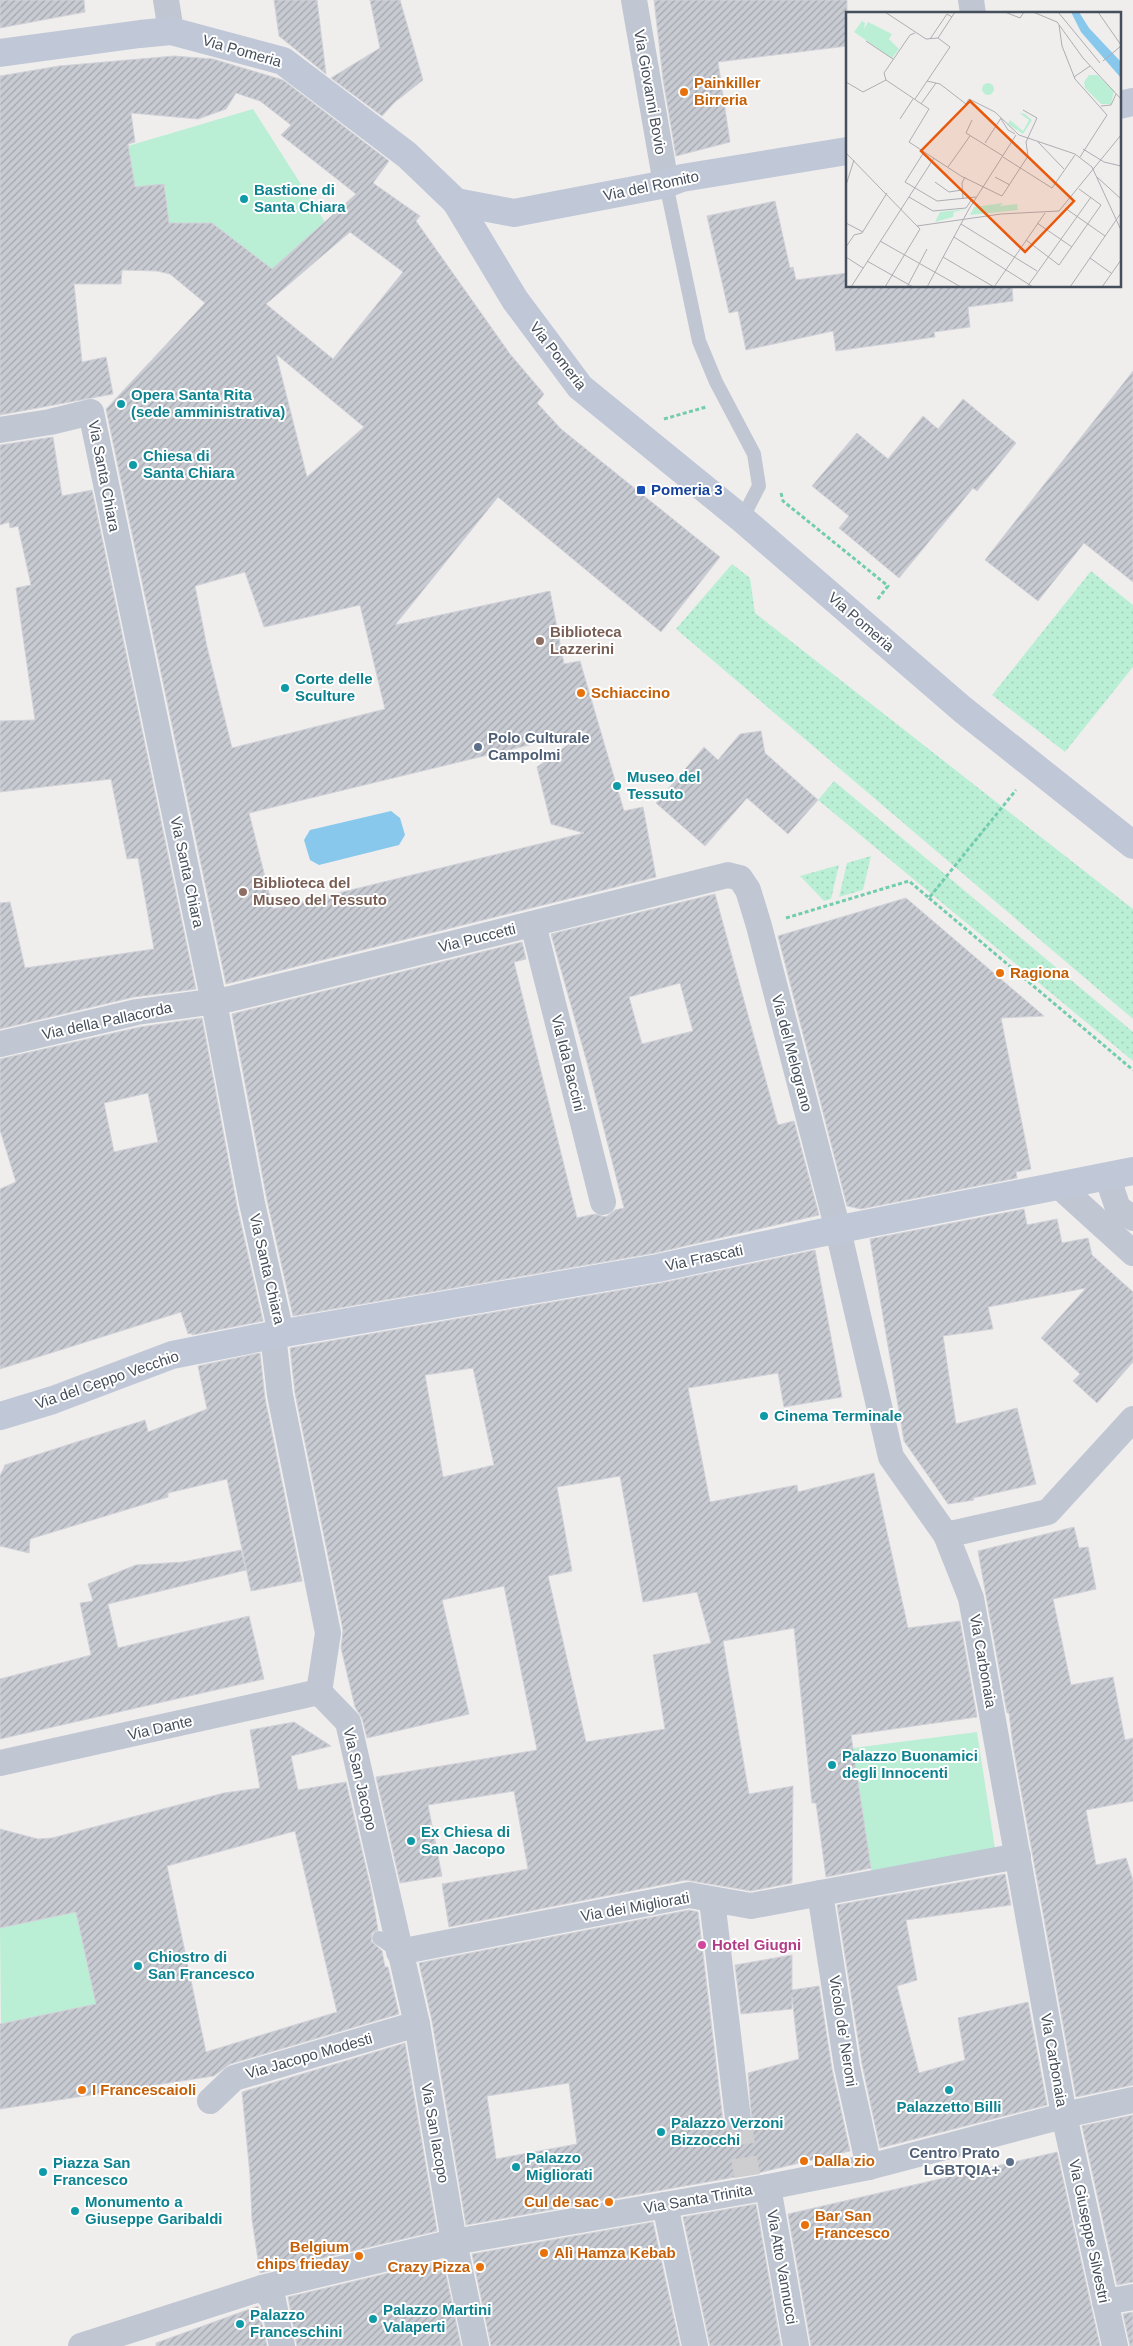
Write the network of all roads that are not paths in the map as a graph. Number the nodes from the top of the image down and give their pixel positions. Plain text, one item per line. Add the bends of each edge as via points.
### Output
1 (166, 0) edge
2 (634, 0) edge
3 (171, 31) junction
4 (0, 53) edge
5 (1133, 102) edge
6 (1120, 105) edge
7 (846, 151) edge
8 (666, 184) junction
9 (456, 202) junction
10 (0, 430) edge
11 (742, 519) junction
12 (1133, 845) edge
13 (740, 878) joint
14 (533, 924) junction
15 (214, 1002) junction
16 (0, 1044) edge
17 (1133, 1171) edge
18 (1107, 1176) junction
19 (1058, 1185) junction
20 (603, 1202) dead end
21 (1133, 1218) edge
22 (838, 1230) junction
23 (1133, 1253) edge
24 (277, 1334) junction
25 (0, 1416) edge
26 (1131, 1424) edge
27 (946, 1535) junction
28 (319, 1692) junction
29 (0, 1763) edge
30 (1018, 1856) junction
31 (820, 1893) junction
32 (712, 1900) junction
33 (389, 1945) junction
34 (417, 2024) junction
35 (1133, 2100) edge
36 (210, 2101) dead end
37 (1064, 2115) junction
38 (738, 2119) tunnel mouth
39 (869, 2167) junction
40 (755, 2184) junction
41 (665, 2205) junction
42 (454, 2242) junction
43 (262, 2288) junction
44 (1133, 2297) edge
45 (1105, 2302) junction
46 (81, 2346) edge
47 (282, 2346) edge
48 (476, 2346) edge
49 (695, 2346) edge
50 (796, 2346) edge
51 (1115, 2346) edge

1 - 3 street
2 - 8 street, Via Giovanni Bovio
3 - 4 street, Via Pomeria
3 - 9 street, Via Pomeria via 283,60 407,155
5 - 6 street
7 - 8 street, Via del Romito via 682,178
8 - 9 street, Via del Romito via 514,213
8 - 11 lane via 699,340 754,454 759,486
9 - 11 street, Via Pomeria via 515,300 580,387
10 - 15 street, Via Santa Chiara via 91,412
11 - 12 street, Via Pomeria via 962,709
13 - 14 street, Via Puccetti via 728,875
13 - 22 street, Via del Melograno via 748,890 759,926
14 - 15 street, Via Puccetti
14 - 20 street, Via Ida Baccini
15 - 16 street, Via della Pallacorda via 137,1012
15 - 24 street, Via Santa Chiara
17 - 18 street, Via Frascati
18 - 19 street, Via Frascati
18 - 21 street via 1118,1208
19 - 22 street, Via Frascati
19 - 23 street
22 - 24 street, Via Frascati via 658,1268
22 - 27 street, Via Carbonaia via 891,1458
24 - 25 street, Via del Ceppo Vecchio via 172,1355 53,1400
24 - 28 street via 280,1395 328,1633
26 - 27 street via 1048,1512
27 - 30 street, Via Carbonaia via 971,1598
28 - 29 street, Via Dante
28 - 33 street, Via San Jacopo via 348,1722
30 - 31 street, Via dei Migliorati
30 - 37 street, Via Carbonaia
31 - 32 street, Via dei Migliorati via 751,1906
31 - 39 street, Vicolo de' Neroni via 847,2067
32 - 33 street, Via dei Migliorati via 689,1895
32 - 38 street
33 - 34 street, Via San Jacopo
34 - 36 street, Via Jacopo Modesti via 234,2078
34 - 42 street, Via San Iacopo
35 - 37 street, Via Santa Trinita
37 - 39 street, Via Santa Trinita
37 - 45 street, Via Giuseppe Silvestri
39 - 40 street, Via Santa Trinita
40 - 41 street, Via Santa Trinita
40 - 50 street, Via Atto Vannucci
41 - 42 street, Via Santa Trinita
41 - 49 street
42 - 43 street, Via Santa Trinita
42 - 48 street, Via San Iacopo
43 - 46 street
43 - 47 street via 273,2300
44 - 45 street
45 - 51 street, Via Giuseppe Silvestri

